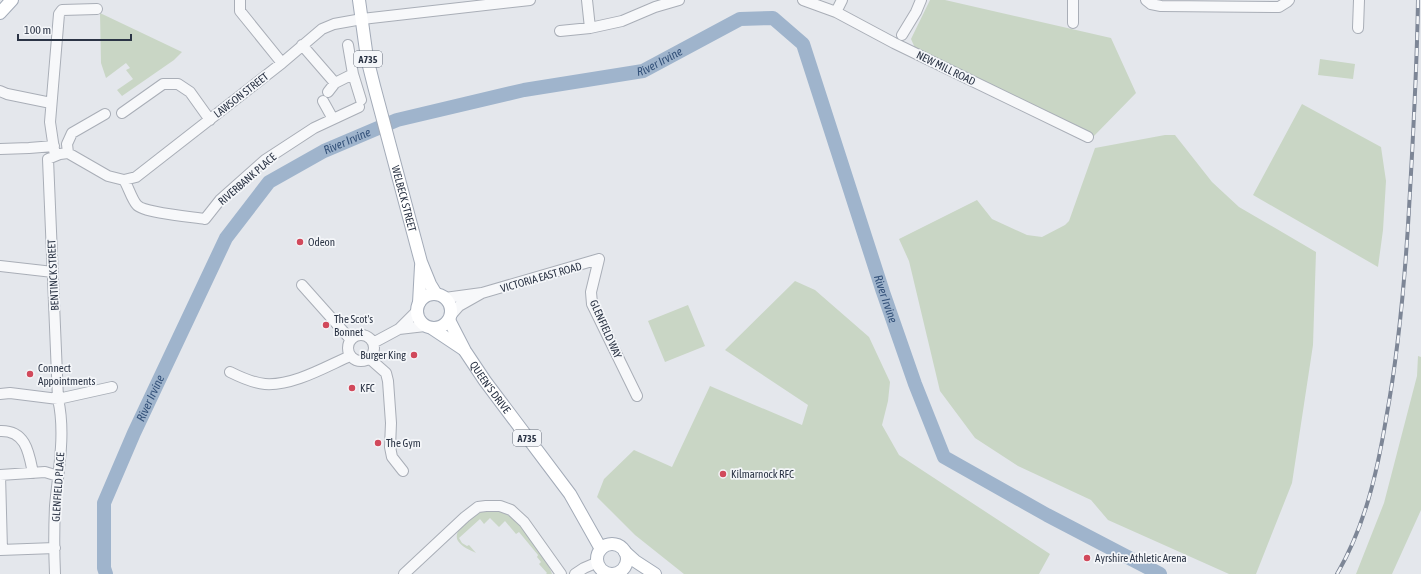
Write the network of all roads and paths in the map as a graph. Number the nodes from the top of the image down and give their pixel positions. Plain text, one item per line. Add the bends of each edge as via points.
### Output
1 (12, 0) edge
2 (240, 0) edge
3 (359, 0) edge
4 (530, 0) edge
5 (587, 0) edge
6 (678, 0) edge
7 (803, 0) edge
8 (842, 0) edge
9 (921, 0) edge
10 (1073, 0) edge
11 (1146, 0) edge
12 (1289, 0) edge
13 (1359, 0) edge
14 (97, 9) dead end
15 (836, 12) junction
16 (0, 13) edge
17 (362, 19) junction
18 (1073, 23) dead end
19 (590, 28) junction
20 (1358, 28) dead end
21 (560, 31) dead end
22 (902, 35) dead end
23 (302, 45) junction
24 (348, 45) dead end
25 (282, 63) junction
26 (353, 74) junction
27 (335, 83) junction
28 (0, 91) edge
29 (328, 92) dead end
30 (323, 102) dead end
31 (52, 103) junction
32 (122, 113) dead end
33 (105, 114) dead end
34 (333, 119) junction
35 (210, 120) junction
36 (1088, 137) dead end
37 (0, 149) edge
38 (54, 151) junction
39 (68, 153) junction
40 (124, 180) junction
41 (599, 260) joint
42 (421, 262) junction
43 (0, 266) edge
44 (53, 272) junction
45 (302, 285) dead end
46 (482, 293) junction
47 (440, 296) junction
48 (418, 307) junction
49 (450, 317) junction
50 (429, 327) junction
51 (399, 329) junction
52 (351, 340) junction
53 (373, 343) junction
54 (465, 351) junction
55 (350, 356) junction
56 (369, 358) junction
57 (230, 372) dead end
58 (112, 387) dead end
59 (0, 394) edge
60 (637, 396) dead end
61 (58, 399) junction
62 (0, 431) edge
63 (403, 471) dead end
64 (33, 473) junction
65 (0, 475) edge
66 (58, 476) junction
67 (586, 521) junction
68 (614, 544) junction
69 (55, 548) junction
70 (601, 549) junction
71 (1, 550) edge
72 (625, 552) junction
73 (598, 562) junction
74 (615, 573) edge
75 (55, 574) edge
76 (404, 574) edge
77 (561, 574) edge
78 (575, 574) edge
79 (650, 574) edge
80 (655, 574) edge

1 - 16 main road
2 - 25 street via 240,11
3 - 17 main road, A735
4 - 17 street
5 - 19 street
6 - 19 street via 622,21
7 - 15 street, NEW MILL ROAD
8 - 15 street
9 - 22 street
10 - 18 street
11 - 12 street via 1161,6 1279,7
13 - 20 street
14 - 31 street via 61,6
15 - 36 street, NEW MILL ROAD
17 - 23 street, LAWSON STREET via 322,29
17 - 42 main road, WELBECK STREET / A735 via 368,58
19 - 21 street
23 - 25 street, LAWSON STREET
23 - 27 street
24 - 26 street
25 - 35 street, LAWSON STREET
26 - 27 street
26 - 34 street, RIVERBANK PLACE via 360,104
27 - 29 street
28 - 31 street
30 - 34 street
31 - 38 street via 50,122
32 - 35 street via 163,84 178,84 190,92
33 - 39 street via 72,133 67,144
34 - 40 street, RIVERBANK PLACE via 264,160 220,200 205,219 141,208
35 - 40 street, LAWSON STREET via 136,177
37 - 38 street via 29,148
38 - 39 street
38 - 44 street, BENTINCK STREET via 48,159
39 - 40 street via 108,176
41 - 46 street, VICTORIA EAST ROAD
41 - 60 street, GLENFIELD WAY via 590,292 592,304
42 - 47 main road, WELBECK STREET / A735 via 430,284
42 - 48 main road, WELBECK STREET / A735
43 - 44 street
44 - 61 street, BENTINCK STREET
45 - 52 street
46 - 47 street, VICTORIA EAST ROAD
46 - 49 street, VICTORIA EAST ROAD via 460,306
47 - 48 main road via 426,296
47 - 49 main road, A735 via 450,305
48 - 50 main road, A735 via 420,322
48 - 51 street
49 - 50 main road via 442,327
49 - 54 main road, QUEEN'S DRIVE / A735
50 - 51 street
50 - 54 main road, QUEEN'S DRIVE / A735
51 - 53 street
52 - 53 street via 363,336
52 - 55 street via 348,347
53 - 56 street via 374,351
54 - 67 main road, QUEEN'S DRIVE / A735 via 570,494
55 - 56 street via 357,361
55 - 57 street via 285,382 265,384
56 - 63 street via 386,373 390,447 392,457
58 - 61 street
59 - 61 street
61 - 66 street, GLENFIELD PLACE via 61,413
62 - 64 street via 8,431 19,436 28,450
64 - 65 street
64 - 66 street via 45,472
65 - 71 street
66 - 69 street, GLENFIELD PLACE
67 - 68 main road, QUEEN'S DRIVE / A735
67 - 70 main road, QUEEN'S DRIVE / A735
68 - 70 main road
68 - 72 main road, A735
69 - 71 street
69 - 75 street, GLENFIELD PLACE
70 - 73 main road
72 - 74 main road via 626,565
72 - 80 main road, A735
73 - 74 main road via 602,569
73 - 78 street
74 - 79 main road via 627,570
76 - 77 street via 478,507 500,506 511,510 524,522

